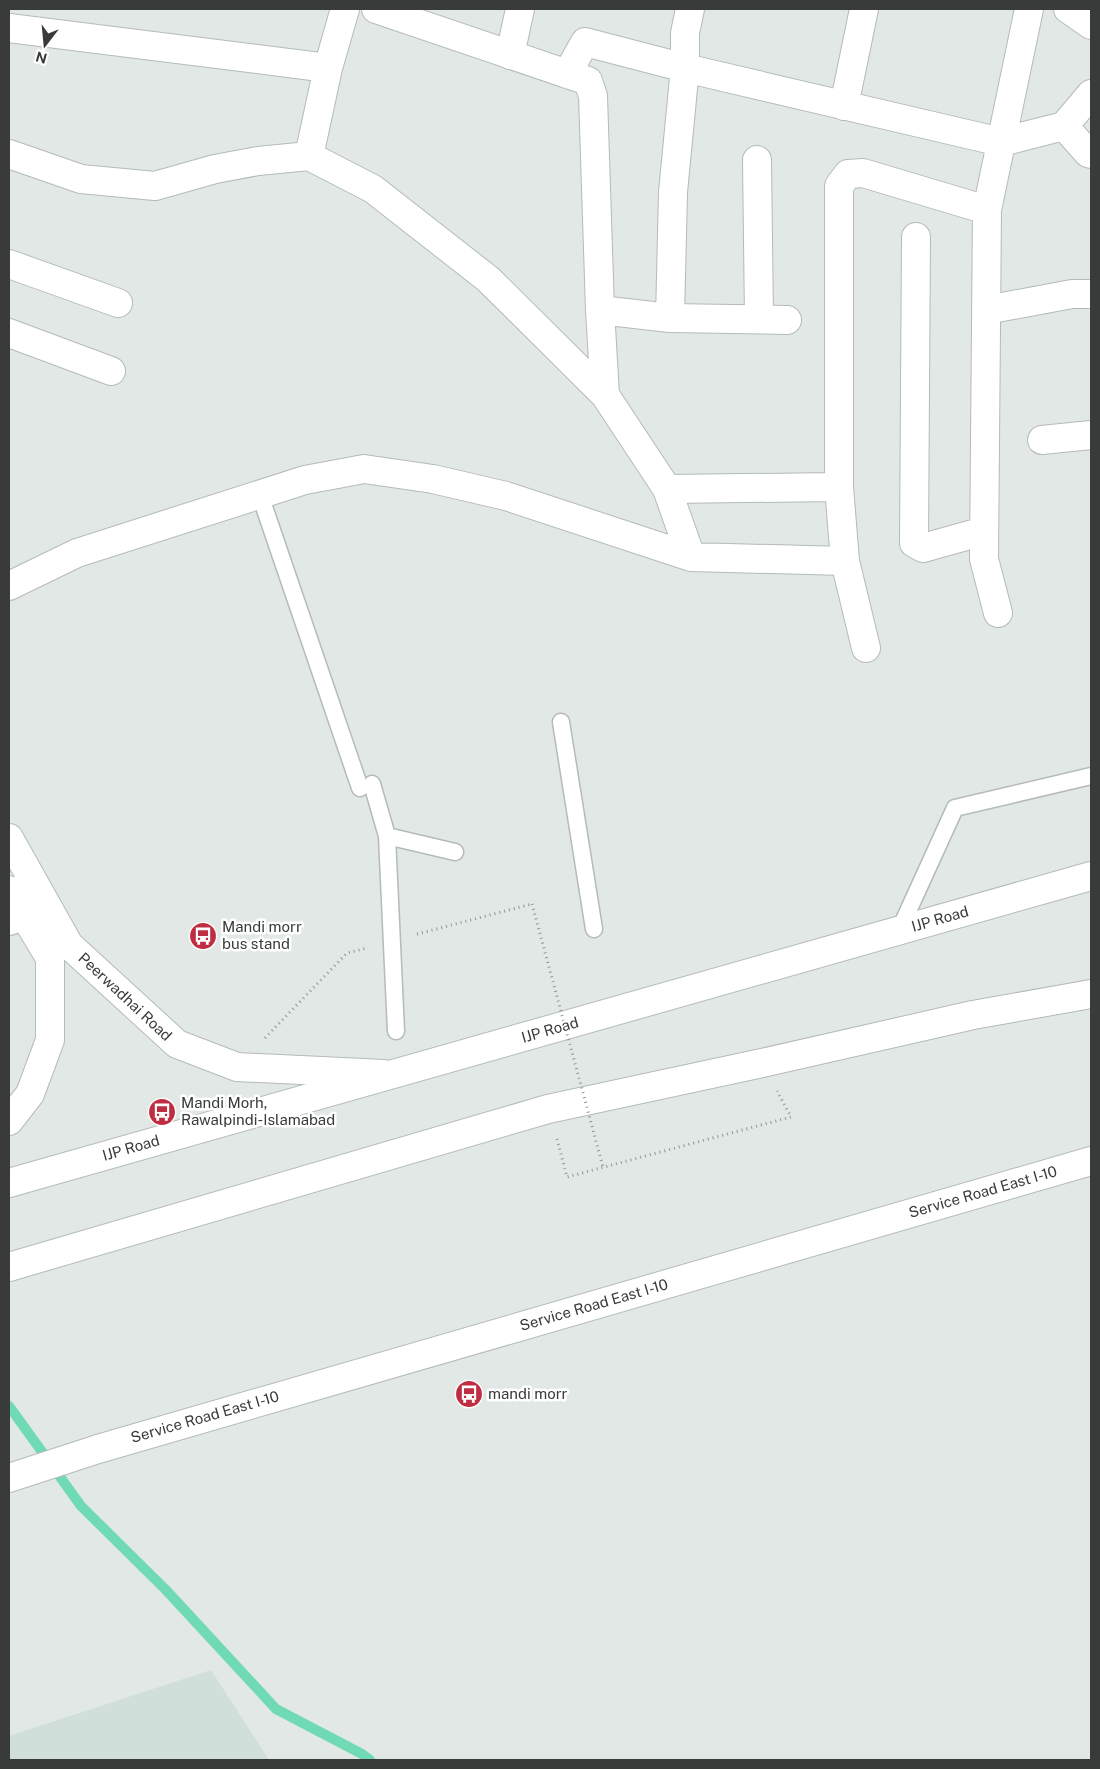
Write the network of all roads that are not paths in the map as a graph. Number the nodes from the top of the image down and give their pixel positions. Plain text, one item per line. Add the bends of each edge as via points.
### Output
1 (345, 9) edge
2 (376, 9) edge
3 (520, 9) edge
4 (690, 9) edge
5 (864, 9) edge
6 (1029, 9) edge
7 (1068, 9) edge
8 (1091, 25) edge
9 (9, 28) edge
10 (510, 55) junction
11 (328, 68) junction
12 (685, 68) junction
13 (567, 74) junction
14 (1091, 94) edge
15 (844, 106) junction
16 (1064, 126) junction
17 (1002, 142) junction
18 (9, 154) edge
19 (1091, 154) edge
20 (309, 156) junction
21 (757, 160) dead end
22 (986, 210) junction
23 (916, 237) dead end
24 (9, 264) edge
25 (1091, 294) edge
26 (118, 303) dead end
27 (600, 310) junction
28 (986, 310) junction
29 (670, 318) junction
30 (759, 320) junction
31 (787, 320) dead end
32 (9, 333) edge
33 (111, 371) dead end
34 (605, 395) junction
35 (1091, 435) edge
36 (1042, 440) dead end
37 (839, 487) junction
38 (667, 489) junction
39 (260, 495) junction
40 (984, 531) junction
41 (691, 557) junction
42 (845, 561) junction
43 (9, 586) edge
44 (998, 613) dead end
45 (866, 648) dead end
46 (561, 722) dead end
47 (1091, 776) edge
48 (387, 836) junction
49 (9, 838) edge
50 (455, 852) dead end
51 (1091, 876) edge
52 (9, 890) edge
53 (18, 924) edge
54 (594, 929) dead end
55 (899, 931) junction
56 (1091, 994) edge
57 (396, 1031) dead end
58 (391, 1075) junction
59 (9, 1121) edge
60 (1091, 1161) edge
61 (9, 1183) edge
62 (9, 1266) edge
63 (9, 1478) edge

1 - 11 main road
2 - 10 main road
3 - 10 main road
4 - 12 main road via 685,33
5 - 15 main road
6 - 17 main road
7 - 8 main road
9 - 11 main road
10 - 13 main road
11 - 20 main road
12 - 13 main road via 585,42
12 - 15 main road
12 - 29 main road via 673,192
13 - 27 main road via 588,81 594,96
14 - 16 main road
15 - 17 main road
16 - 17 main road
16 - 19 main road
17 - 22 main road
18 - 20 main road via 81,179 155,186 215,169
20 - 34 main road via 374,189 488,279
21 - 30 main road
22 - 28 main road
22 - 37 main road via 864,173 848,174 840,186
23 - 40 main road via 914,543 923,548
24 - 26 main road
25 - 28 main road via 1072,294
27 - 29 main road
27 - 34 main road
28 - 40 main road
29 - 30 main road
30 - 31 main road
32 - 33 main road
34 - 38 main road
35 - 36 main road
37 - 38 main road
37 - 42 main road
38 - 41 main road
39 - 41 main road via 305,480 364,469 434,478 506,496
39 - 43 main road via 77,553
39 - 48 lane
40 - 44 main road via 984,559
41 - 42 main road
42 - 45 main road
46 - 54 lane
47 - 55 lane via 955,808
48 - 50 lane
48 - 57 lane
49 - 58 main road, Peerwadhai Road via 69,946 177,1044 237,1067
51 - 55 main road, IJP Road
52 - 53 main road
53 - 59 main road via 50,958 50,1040 30,1094
55 - 58 main road, IJP Road
56 - 62 main road via 974,1015 548,1109
58 - 61 main road, IJP Road
60 - 63 main road, Service Road East I-10 via 98,1449

